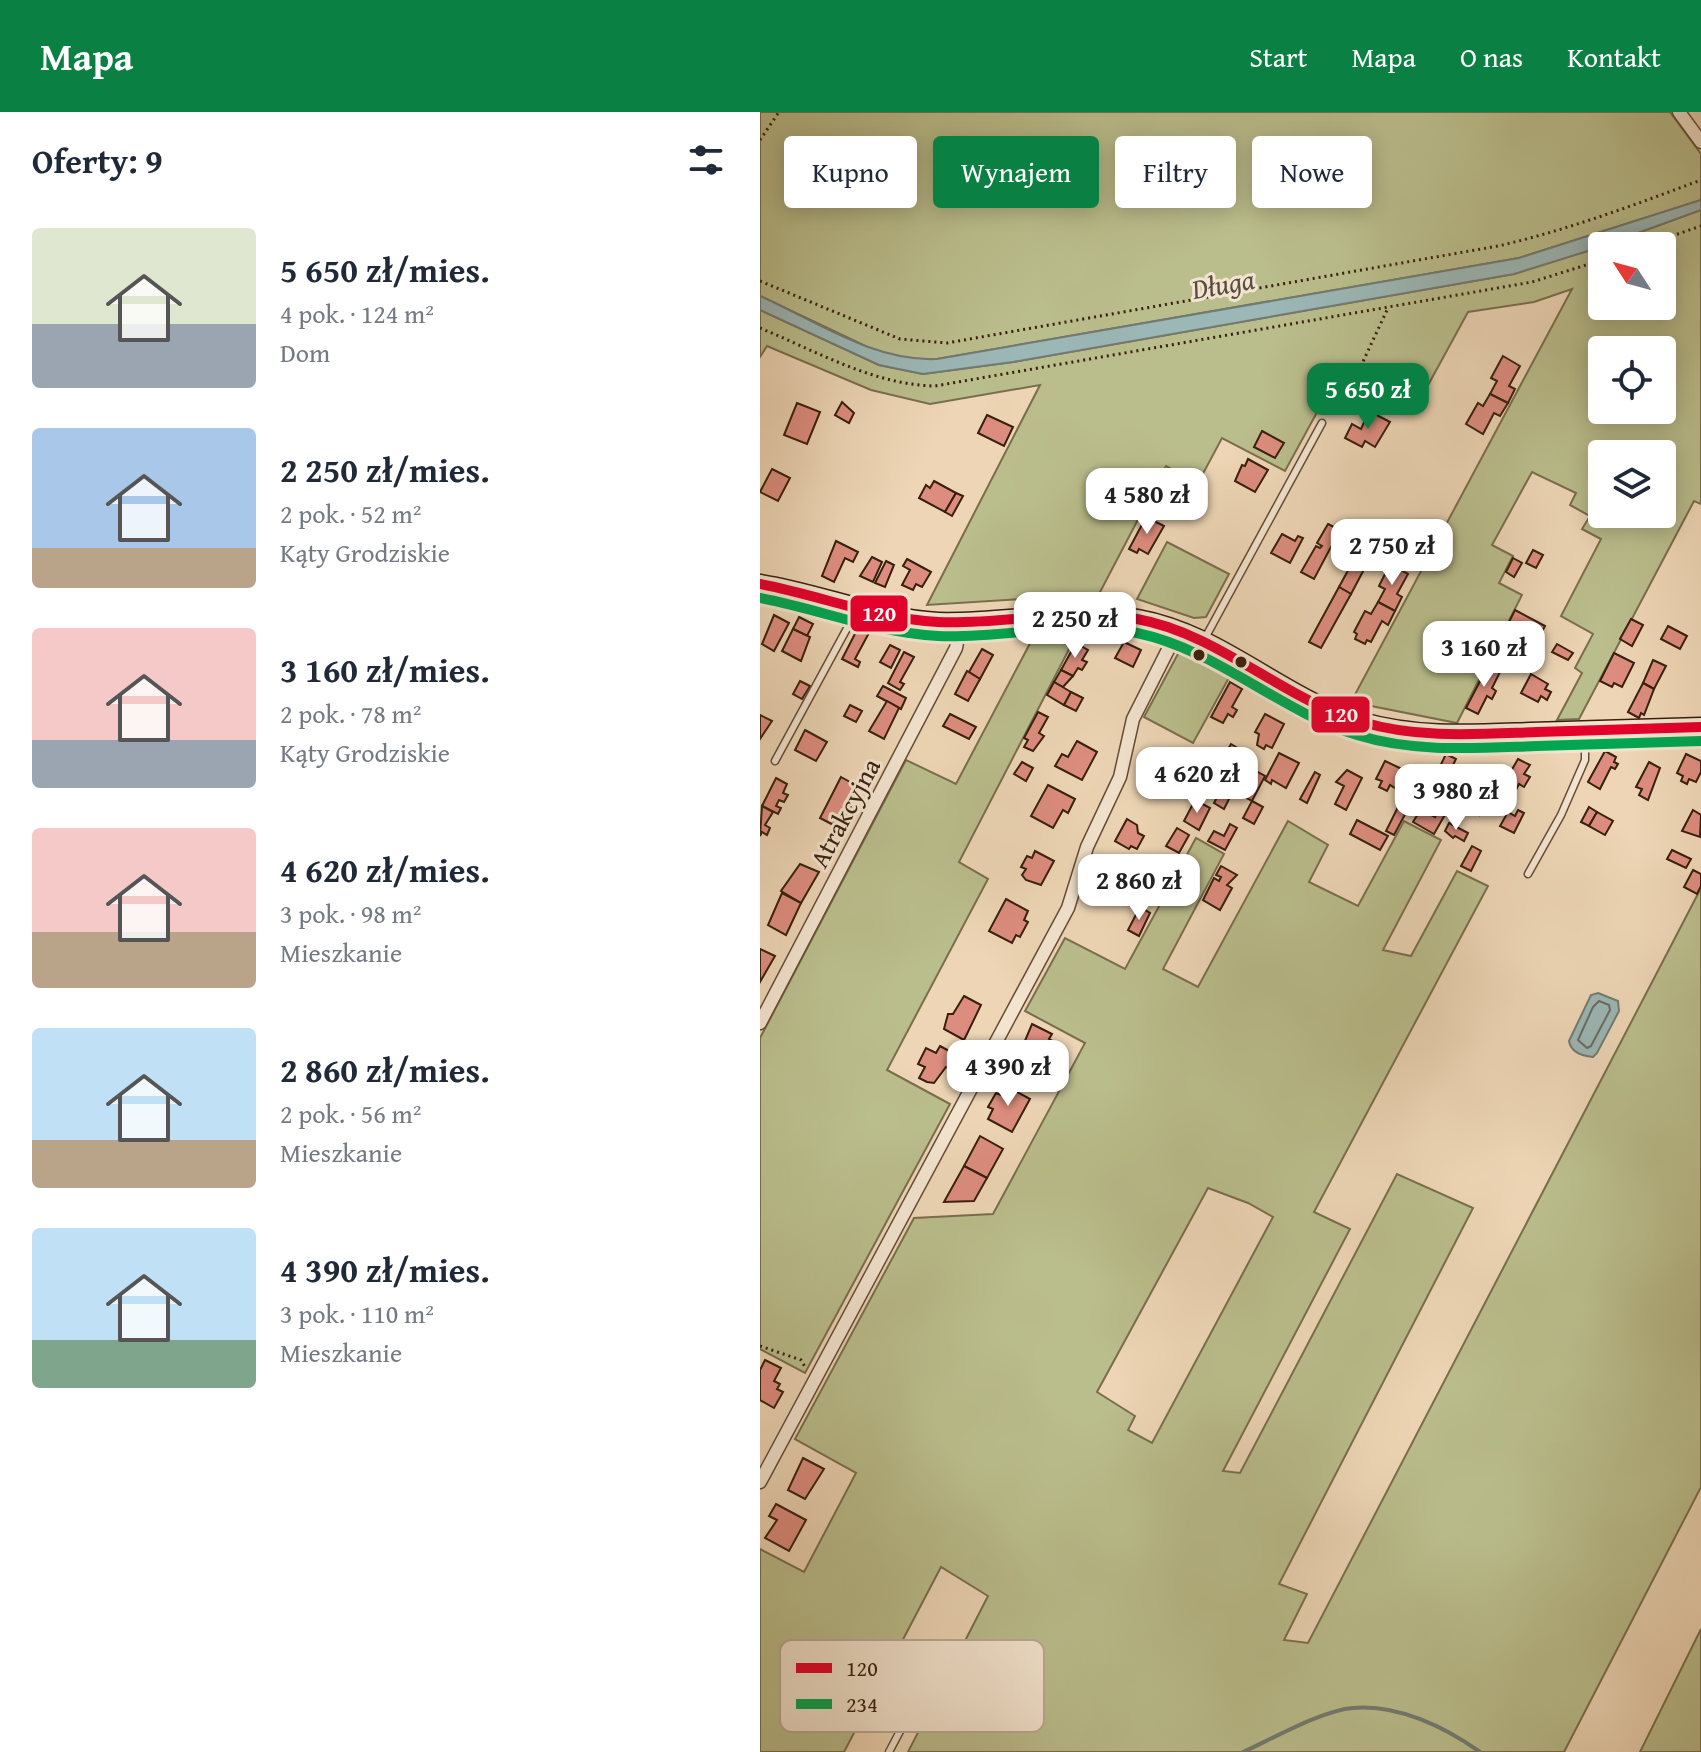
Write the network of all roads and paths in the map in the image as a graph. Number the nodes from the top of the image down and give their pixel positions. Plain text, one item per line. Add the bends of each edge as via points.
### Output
1 (779, 112) edge
2 (1679, 112) edge
3 (760, 140) edge
4 (1701, 142) edge
5 (1701, 180) edge
6 (1701, 226) edge
7 (1676, 235) edge
8 (1588, 264) edge
9 (760, 281) edge
10 (1388, 308) junction
11 (760, 328) edge
12 (1353, 383) dead end
13 (1322, 423) dead end
14 (760, 584) edge
15 (858, 607) junction
16 (961, 621) junction
17 (1178, 630) junction
18 (1204, 640) junction
19 (1701, 727) edge
20 (1585, 730) junction
21 (775, 761) dead end
22 (1528, 874) dead end
23 (760, 1023) edge
24 (760, 1346) edge
25 (814, 1382) junction
26 (760, 1482) edge
27 (900, 1732) edge
28 (889, 1752) edge

1 - 3 path
2 - 4 street
5 - 9 path via 1498,246 947,343 900,339
6 - 7 path
8 - 10 path via 1532,282
10 - 11 path via 935,386 906,386 879,378
10 - 12 path
13 - 18 lane
14 - 15 street
15 - 16 street via 923,620
15 - 21 lane
16 - 17 street via 1096,614
16 - 23 street, Atrakcyjna via 956,648
17 - 18 street
17 - 25 street via 1138,706 1120,777 1087,847 1068,908
18 - 20 street via 1299,695 1363,722 1440,735
19 - 20 street
20 - 22 lane via 1585,760
24 - 25 path via 801,1360
25 - 26 street
27 - 28 lane

